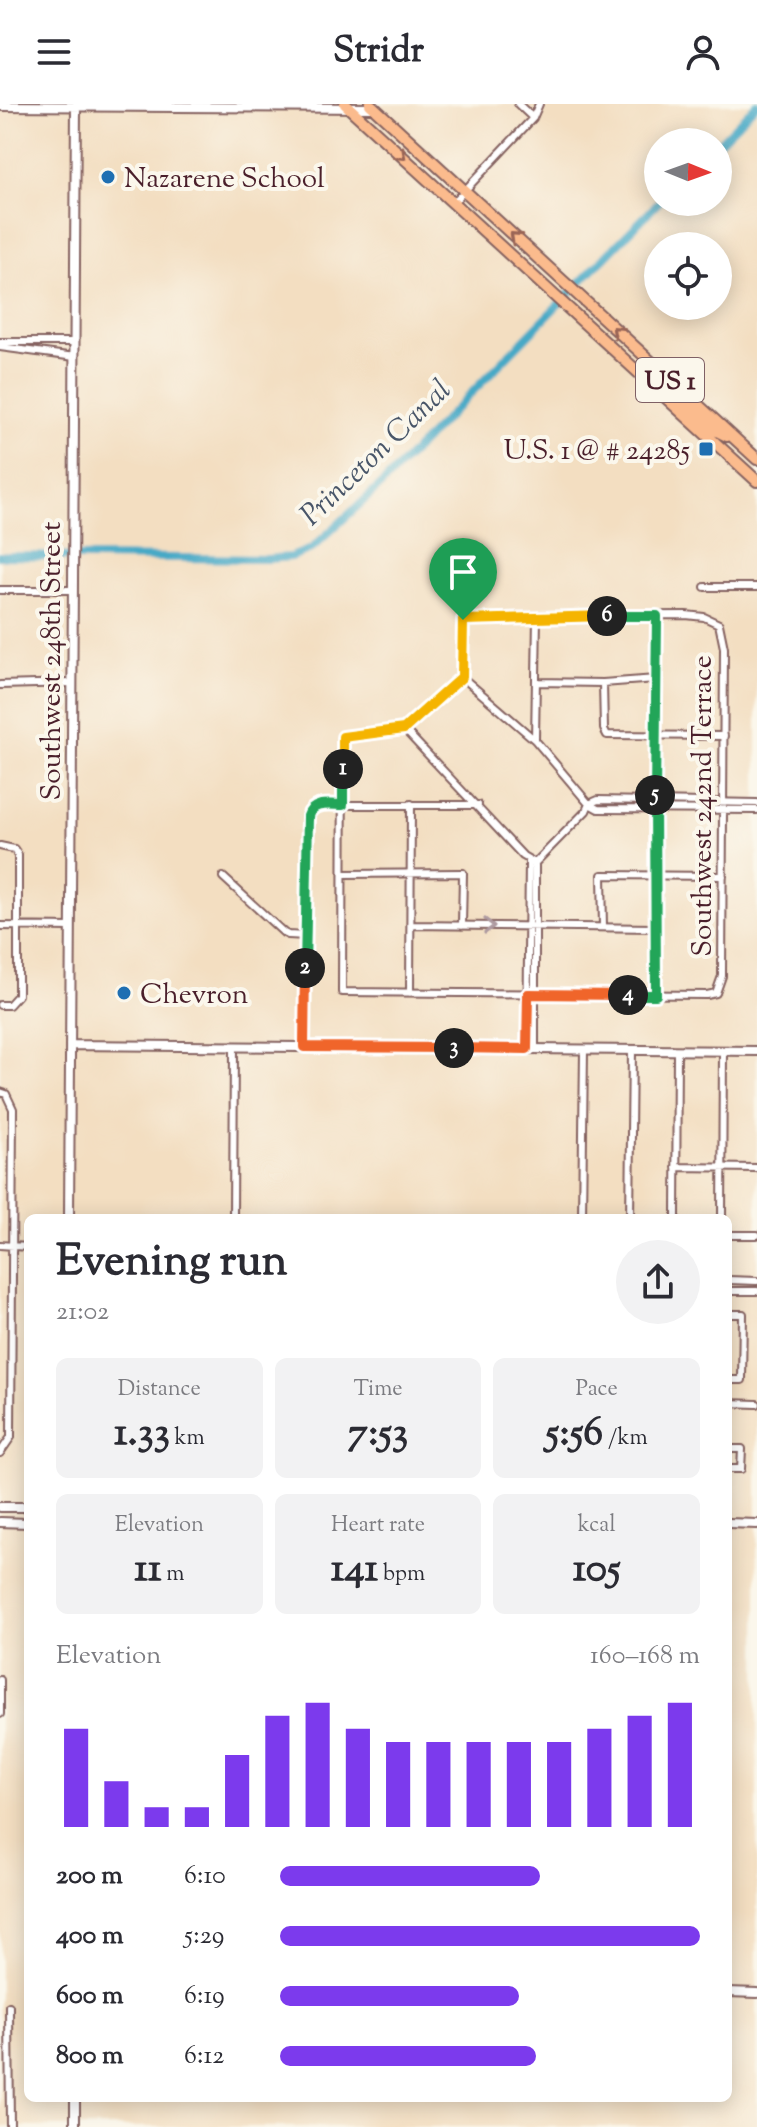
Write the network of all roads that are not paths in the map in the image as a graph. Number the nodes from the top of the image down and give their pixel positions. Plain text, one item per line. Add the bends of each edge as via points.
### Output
1 (518, 104) edge
2 (539, 104) edge
3 (76, 105) edge
4 (0, 106) edge
5 (347, 106) edge
6 (372, 106) edge
7 (533, 118) junction
8 (464, 191) junction
9 (453, 203) junction
10 (75, 342) junction
11 (0, 345) edge
12 (75, 357) junction
13 (634, 368) junction
14 (737, 441) junction
15 (757, 459) edge
16 (757, 481) edge
17 (705, 587) dead end
18 (757, 587) edge
19 (0, 590) edge
20 (72, 590) junction
21 (537, 616) junction
22 (657, 616) junction
23 (462, 677) junction
24 (656, 679) junction
25 (536, 682) junction
26 (73, 683) junction
27 (603, 683) junction
28 (0, 685) edge
29 (404, 729) junction
30 (655, 735) junction
31 (724, 736) junction
32 (535, 740) junction
33 (757, 803) edge
34 (411, 804) junction
35 (589, 804) junction
36 (343, 805) junction
37 (478, 805) junction
38 (655, 805) junction
39 (723, 806) junction
40 (757, 810) edge
41 (0, 846) edge
42 (532, 862) junction
43 (411, 873) junction
44 (343, 874) junction
45 (654, 875) junction
46 (723, 876) junction
47 (223, 877) dead end
48 (411, 925) junction
49 (0, 926) edge
50 (462, 926) junction
51 (532, 926) junction
52 (18, 927) junction
53 (71, 927) junction
54 (603, 927) junction
55 (655, 928) junction
56 (306, 936) junction
57 (410, 993) junction
58 (531, 994) junction
59 (656, 995) junction
60 (0, 1005) edge
61 (70, 1045) junction
62 (234, 1046) junction
63 (304, 1047) junction
64 (531, 1049) junction
65 (584, 1050) junction
66 (632, 1050) junction
67 (677, 1050) junction
68 (723, 1051) junction
69 (757, 1051) edge
70 (3, 1093) edge
71 (0, 1166) edge
72 (11, 1166) junction
73 (676, 1167) junction
74 (722, 1168) junction
75 (757, 1168) edge
76 (69, 1214) edge
77 (233, 1214) edge
78 (582, 1214) edge
79 (630, 1214) edge
80 (676, 1214) edge
81 (722, 1214) edge
82 (732, 1235) edge
83 (757, 1235) edge
84 (24, 1241) edge
85 (13, 1244) junction
86 (0, 1245) edge
87 (24, 1246) edge
88 (732, 1280) edge
89 (757, 1281) edge
90 (732, 1291) edge
91 (757, 1291) edge
92 (732, 1314) edge
93 (0, 1319) edge
94 (12, 1319) junction
95 (732, 1380) edge
96 (732, 1403) edge
97 (757, 1404) edge
98 (732, 1449) edge
99 (1, 1453) edge
100 (732, 1469) edge
101 (0, 1507) edge
102 (24, 1507) edge
103 (0, 1522) edge
104 (24, 1523) edge
105 (732, 1523) edge
106 (757, 1524) edge
107 (0, 1680) edge
108 (0, 1714) edge
109 (732, 1992) edge
110 (757, 1993) edge
111 (9, 2006) dead end
112 (75, 2102) edge
113 (10, 2127) edge
114 (75, 2127) edge

1 - 7 street
2 - 7 street
3 - 4 street
3 - 5 street
3 - 10 street, Southwest 248th Street
5 - 6 street
5 -> 9 highway, US 1
6 - 8 highway, US 1
7 - 8 street
8 - 9 street
14 -> 8 highway, US 1
9 - 13 highway, US 1
10 - 11 street
10 - 12 street, Southwest 248th Street
11 - 12 street
12 - 20 street, Southwest 248th Street
13 - 14 highway via 650,371 711,428
13 - 16 highway, US 1
14 - 15 highway, US 1
17 - 18 street
19 - 20 street
20 - 26 street, Southwest 248th Street
21 - 22 street
21 - 23 street via 463,620
21 - 25 street
22 - 24 street
22 - 31 street, Southwest 242nd Terrace via 695,616 719,624
23 - 29 street
23 - 32 street
24 - 27 street
24 - 30 street
25 - 27 street
25 - 32 street
26 - 28 street
26 - 53 street, Southwest 248th Street
27 - 30 street via 605,733
29 - 36 street via 343,737
29 - 37 street
30 - 31 street
30 - 38 street
31 - 39 street, Southwest 242nd Terrace
32 - 35 street
33 - 39 street
34 - 36 street
34 - 37 street
34 - 43 street
35 - 38 street via 598,800
35 - 42 street
36 - 44 street
36 - 56 street via 319,805 311,809 307,823
37 - 42 street
38 - 39 street
38 - 45 street
39 - 40 street
39 - 46 street, Southwest 242nd Terrace
41 - 52 street via 18,855
42 - 51 street
43 - 44 street
43 - 48 street
43 - 50 street via 463,873
44 - 57 street via 342,992
45 - 46 street
45 - 54 street via 602,875
45 - 55 street
46 - 59 street, Southwest 242nd Terrace via 719,990 707,995
47 - 56 street via 284,933
48 - 50 street
48 - 57 street
49 - 52 street
50 -> 51 street
51 - 54 street
51 - 58 street
52 - 53 street
52 - 60 street via 18,995 9,1005
53 - 61 street, Southwest 248th Street
54 - 55 street
55 - 59 street
56 - 63 street
57 - 58 street
58 - 59 street
58 - 64 street
61 - 62 street
61 - 76 street, Southwest 248th Street
62 - 63 street
62 - 77 street
63 - 64 street
64 - 65 street
65 - 66 street
65 - 78 street
66 - 67 street
66 - 79 street
67 - 68 street
67 - 73 street
68 - 69 street
68 - 74 street
70 - 72 street via 13,1109
71 - 72 street
72 - 85 street
73 - 74 street
73 - 80 street
74 - 75 street
74 - 81 street
82 - 83 street
84 - 85 street
85 - 86 street
85 - 87 street
85 - 94 street
88 - 89 street
90 - 91 street
92 - 95 street via 743,1314 742,1380
93 - 94 street
94 - 99 street via 11,1437
96 - 97 street
98 - 100 street via 742,1449 741,1469
101 - 102 street
103 - 104 street
105 - 106 street
107 - 108 street
109 - 110 street
111 - 113 street
112 - 114 street

